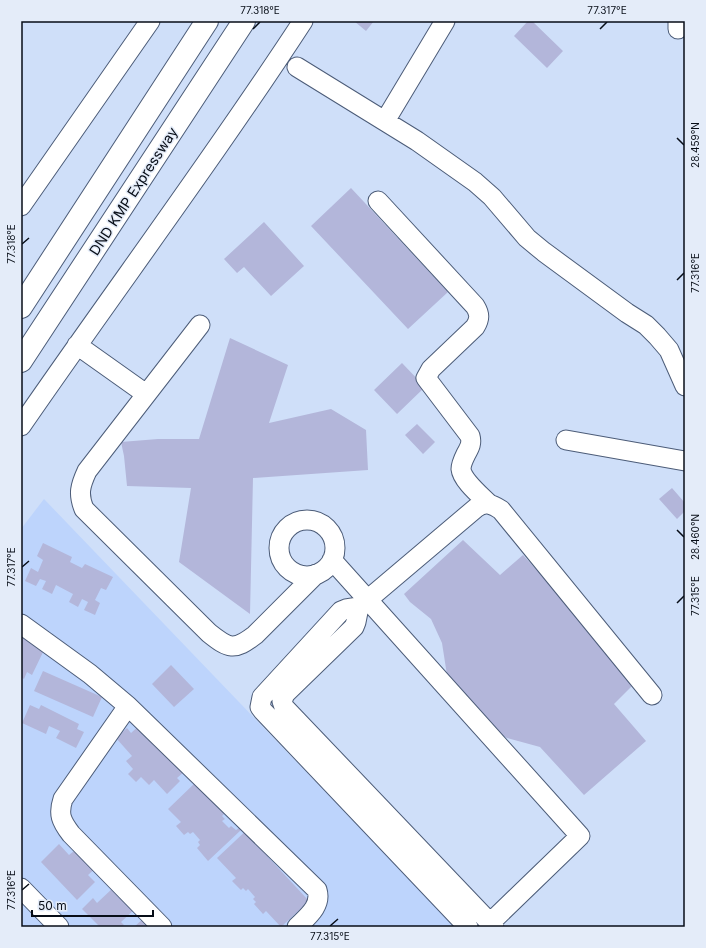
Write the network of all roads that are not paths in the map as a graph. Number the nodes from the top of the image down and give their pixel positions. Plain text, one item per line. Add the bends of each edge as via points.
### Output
1 (150, 21) edge
2 (207, 21) edge
3 (244, 21) edge
4 (302, 21) edge
5 (445, 21) edge
6 (297, 67) dead end
7 (385, 121) junction
8 (378, 201) dead end
9 (21, 206) edge
10 (21, 307) edge
11 (200, 325) dead end
12 (77, 345) junction
13 (21, 361) edge
14 (685, 386) edge
15 (146, 394) junction
16 (21, 426) edge
17 (566, 440) dead end
18 (685, 461) edge
19 (488, 504) junction
20 (332, 560) junction
21 (316, 574) junction
22 (363, 603) junction
23 (21, 624) edge
24 (652, 695) dead end
25 (128, 706) junction
26 (21, 888) edge
27 (492, 925) edge
28 (59, 927) edge
29 (162, 927) edge
30 (296, 927) edge
31 (468, 927) edge

1 - 9 street
2 - 10 highway
3 - 13 highway, DND KMP Expressway
4 - 12 street via 254,95
5 - 7 street
6 - 7 street
7 - 14 street via 475,182 492,197 527,238 646,325 669,350
8 - 19 street via 480,314 475,327 431,369 426,378 470,436 470,446 461,469 464,477
11 - 15 street
12 - 15 street
12 - 16 street
15 - 21 street via 87,471 80,489 84,509 222,644 234,647 244,644
17 - 18 street
19 - 22 street via 481,505 471,512
19 - 24 street via 501,510
20 - 21 street
20 - 21 street via 335,547 326,528 317,522 306,520 296,522 287,528 279,548 282,559 288,568 297,574
20 - 22 street
22 - 27 street via 354,627 285,694 282,701 284,707
22 - 27 street via 580,836
22 - 31 street via 341,611 262,697 260,707
23 - 25 street via 90,674
25 - 29 street via 63,799 60,814 70,834
25 - 30 street via 317,890 319,900 316,906
26 - 28 street

